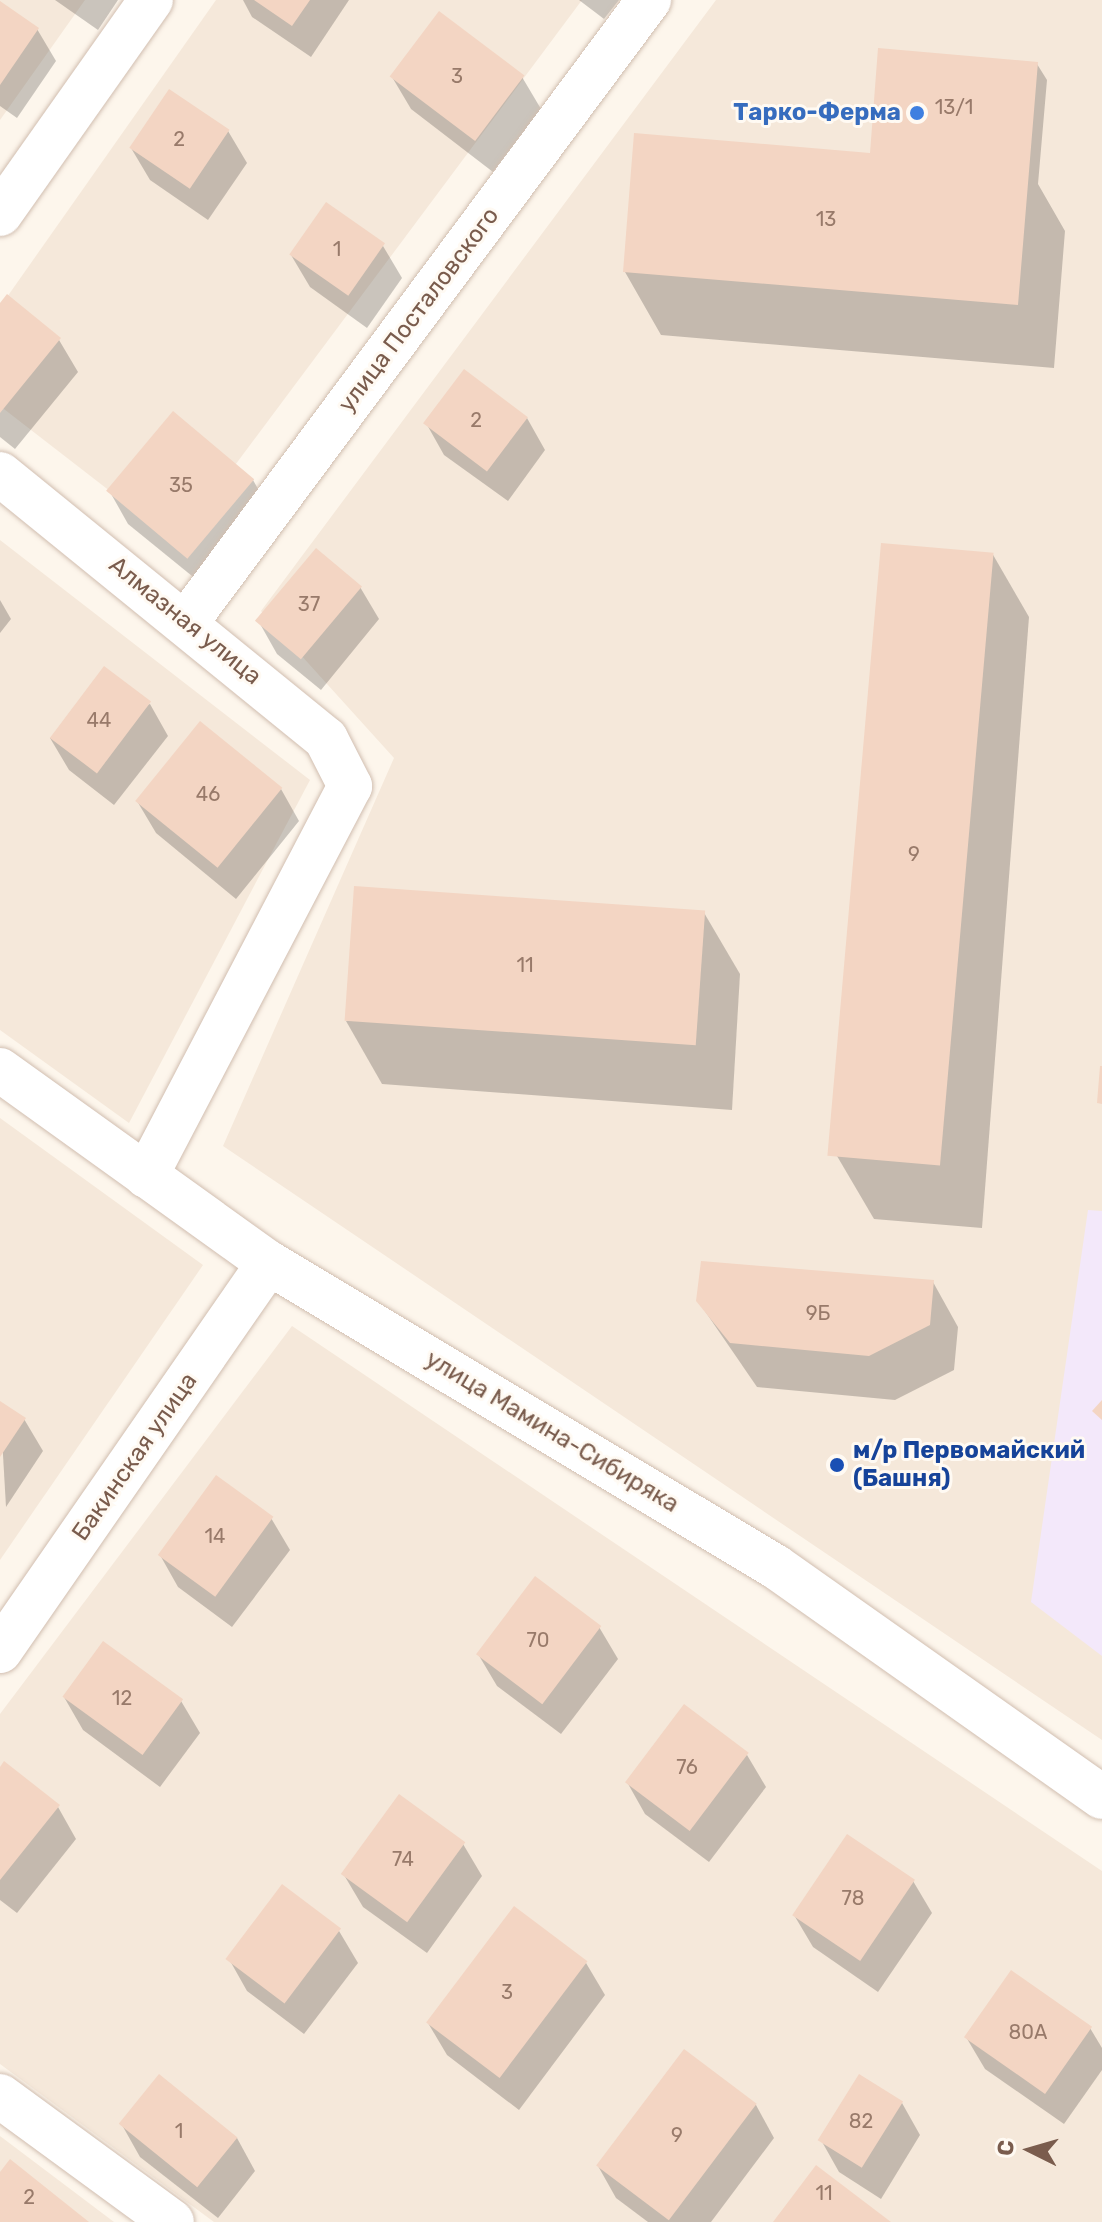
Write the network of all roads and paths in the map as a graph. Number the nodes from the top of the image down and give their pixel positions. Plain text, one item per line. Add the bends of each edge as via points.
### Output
1 (151, 0) edge
2 (649, 0) edge
3 (0, 214) edge
4 (0, 474) edge
5 (188, 620) junction
6 (0, 1070) edge
7 (146, 1176) junction
8 (269, 1263) junction
9 (0, 1651) edge
10 (1102, 1797) edge
11 (0, 2096) edge
12 (172, 2222) edge

1 - 3 street
2 - 5 street, улица Посталовского
4 - 5 street, Алмазная улица
5 - 7 street, Алмазная улица via 326,739 350,786
6 - 7 street, улица Мамина-Сибиряка
7 - 8 street, улица Мамина-Сибиряка
8 - 9 street, Бакинская улица
8 - 10 street, улица Мамина-Сибиряка via 776,1567
11 - 12 street

